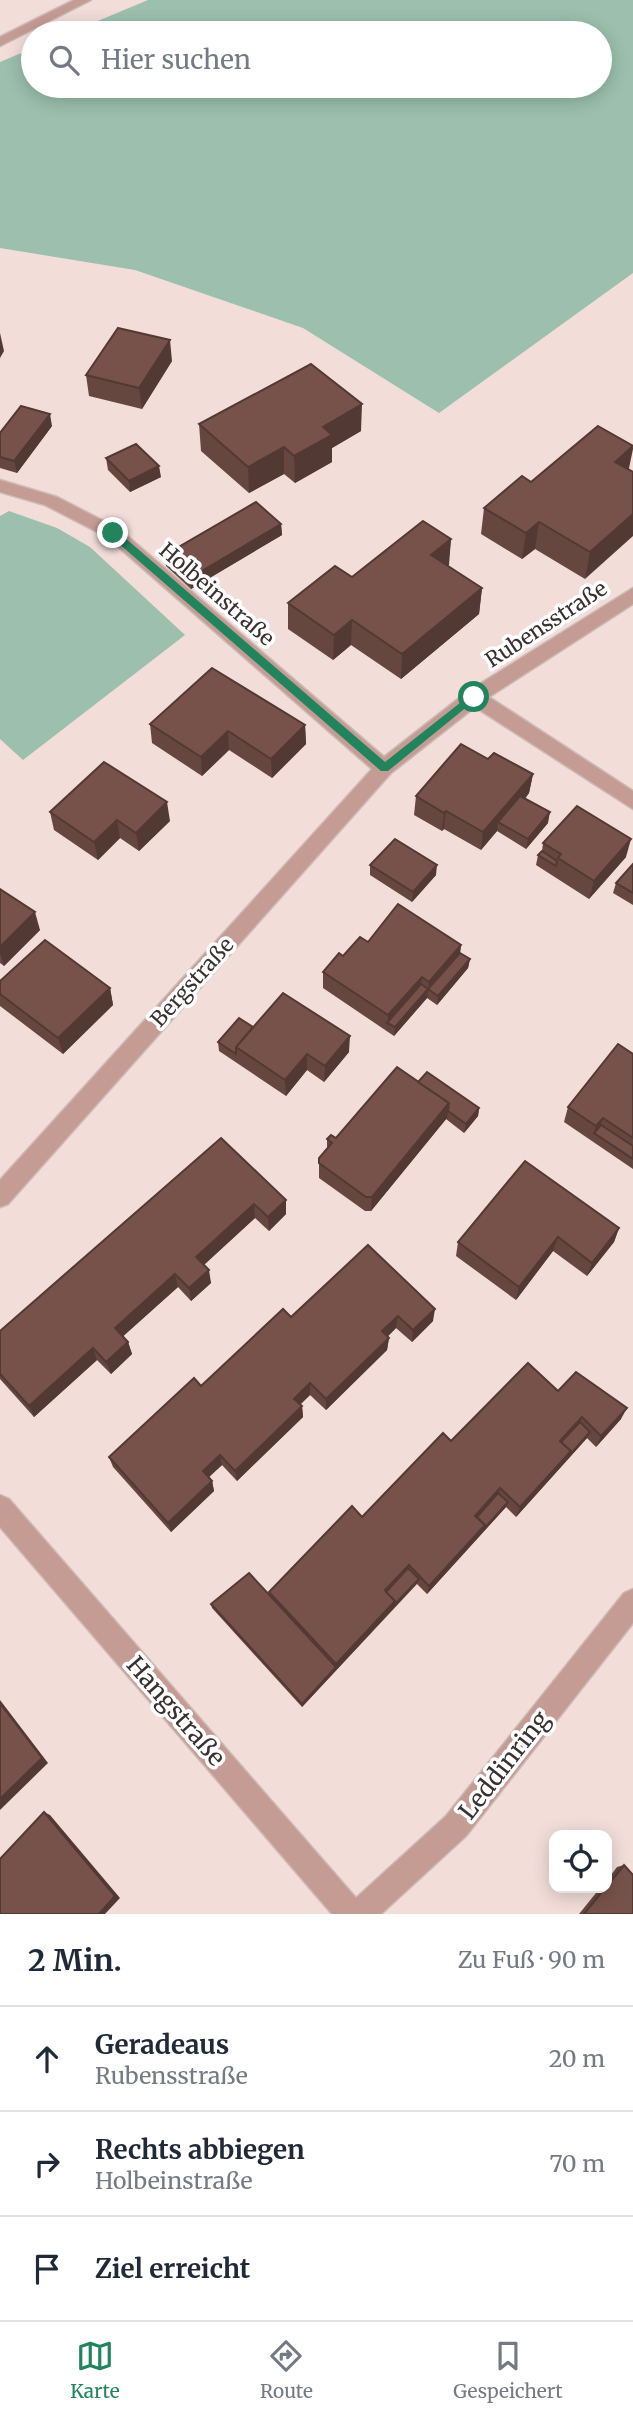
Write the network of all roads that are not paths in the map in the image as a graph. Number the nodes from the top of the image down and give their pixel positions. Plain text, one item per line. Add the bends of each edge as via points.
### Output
1 (84, 0) edge
2 (42, 21) edge
3 (21, 32) edge
4 (0, 42) edge
5 (0, 486) edge
6 (633, 595) edge
7 (474, 697) junction
8 (384, 768) junction
9 (633, 802) edge
10 (0, 1196) edge
11 (0, 1508) edge
12 (633, 1602) edge
13 (351, 1914) edge
14 (360, 1914) edge

1 - 2 street
3 - 4 street
5 - 8 street, Holbeinstraße via 51,501 113,533
6 - 7 street, Rubensstraße
7 - 8 street, Rubensstraße
7 - 9 street
8 - 10 street, Bergstraße
11 - 13 street, Hangstraße
12 - 14 street, Leddinring via 456,1826

